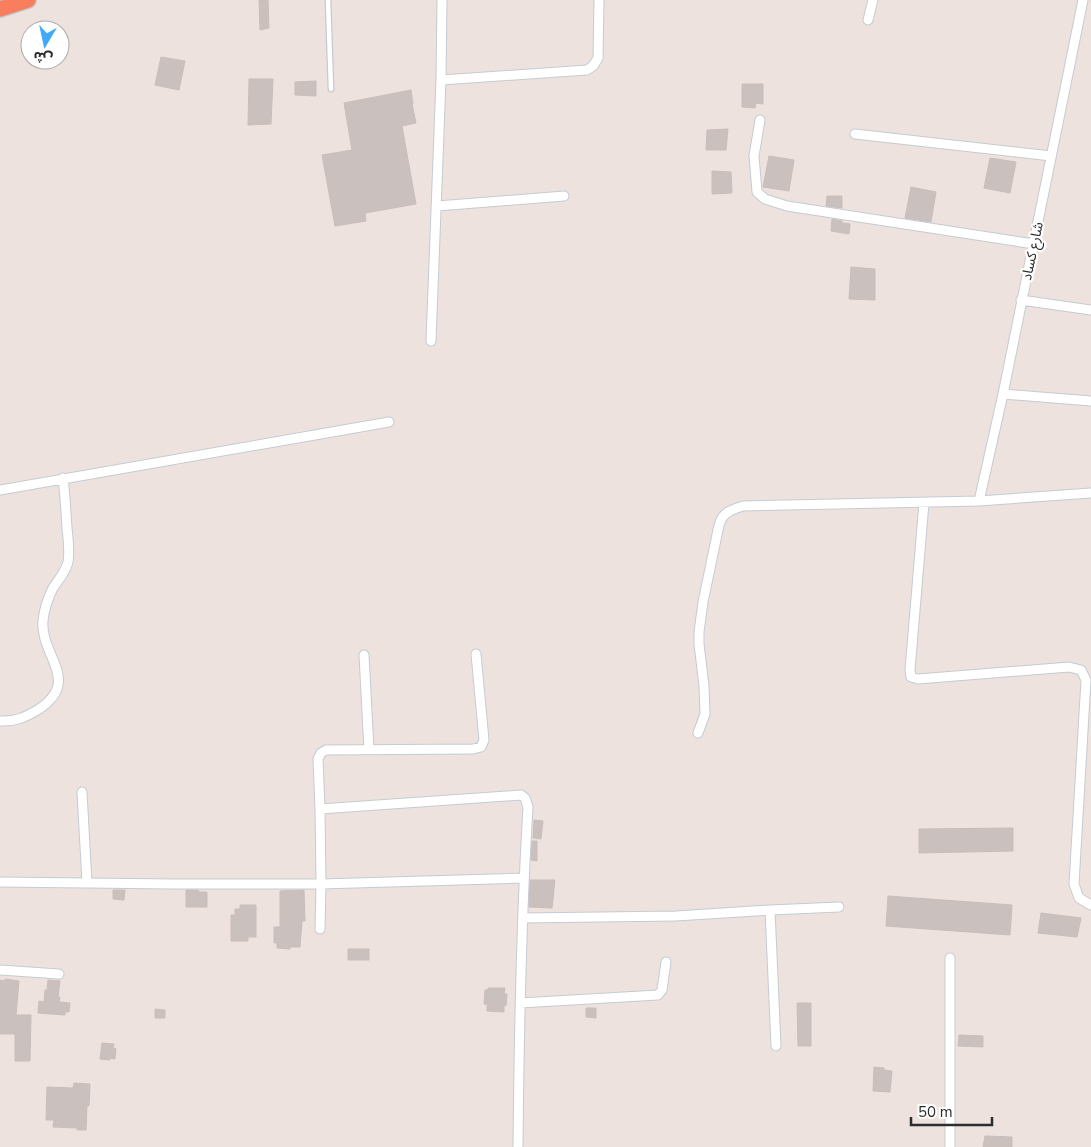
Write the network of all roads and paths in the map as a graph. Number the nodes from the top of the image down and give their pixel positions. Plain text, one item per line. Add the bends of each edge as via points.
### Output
1 (28, 0) edge
2 (328, 0) edge
3 (442, 0) edge
4 (599, 0) edge
5 (873, 0) edge
6 (1083, 0) edge
7 (0, 10) edge
8 (868, 20) dead end
9 (441, 80) junction
10 (331, 89) dead end
11 (760, 120) dead end
12 (854, 134) dead end
13 (1051, 156) junction
14 (564, 196) dead end
15 (437, 206) junction
16 (1034, 244) junction
17 (1021, 300) junction
18 (1091, 310) edge
19 (432, 340) dead end
20 (1003, 394) junction
21 (1091, 401) edge
22 (389, 422) dead end
23 (63, 478) junction
24 (0, 490) edge
25 (1091, 493) edge
26 (979, 501) junction
27 (924, 503) junction
28 (476, 654) dead end
29 (364, 655) dead end
30 (0, 721) edge
31 (698, 733) dead end
32 (369, 750) junction
33 (82, 792) dead end
34 (320, 810) junction
35 (524, 878) junction
36 (0, 882) edge
37 (87, 883) junction
38 (322, 884) junction
39 (1091, 904) edge
40 (839, 907) dead end
41 (770, 910) junction
42 (523, 918) junction
43 (320, 929) dead end
44 (950, 958) dead end
45 (666, 962) dead end
46 (0, 970) edge
47 (59, 974) dead end
48 (520, 1003) junction
49 (776, 1046) dead end
50 (518, 1147) edge
51 (950, 1147) edge

1 - 7 highway
2 - 10 lane
3 - 9 street
4 - 9 street via 598,58 587,70
5 - 8 street
6 - 13 street, شارع كساد
9 - 15 street
11 - 16 street via 754,156 757,192 765,199 787,206
12 - 13 street
13 - 16 street, شارع كساد
14 - 15 street
15 - 19 street
16 - 17 street, شارع كساد
17 - 18 street
17 - 20 street, شارع كساد
20 - 21 street
20 - 26 street, شارع كساد
22 - 23 street
23 - 24 street
23 - 30 street via 68,563 46,604 43,622 45,639 57,671 57,692 49,702 27,716
25 - 26 street
26 - 27 street
27 - 31 street via 743,506 724,514 718,530 699,632 705,714
27 - 39 street via 911,677 1069,667 1081,670 1086,680 1074,884 1079,898
28 - 32 street via 484,740 481,747 473,750
29 - 32 street
32 - 34 street via 326,750 321,753 318,759
33 - 37 street
34 - 35 street via 521,795 528,807
34 - 38 street
35 - 38 street
35 - 42 street
36 - 37 street
37 - 38 street
38 - 43 street
40 - 41 street
41 - 42 street via 676,916
41 - 49 street
42 - 48 street
44 - 51 street
45 - 48 street via 662,990 658,995
46 - 47 street
48 - 50 street

